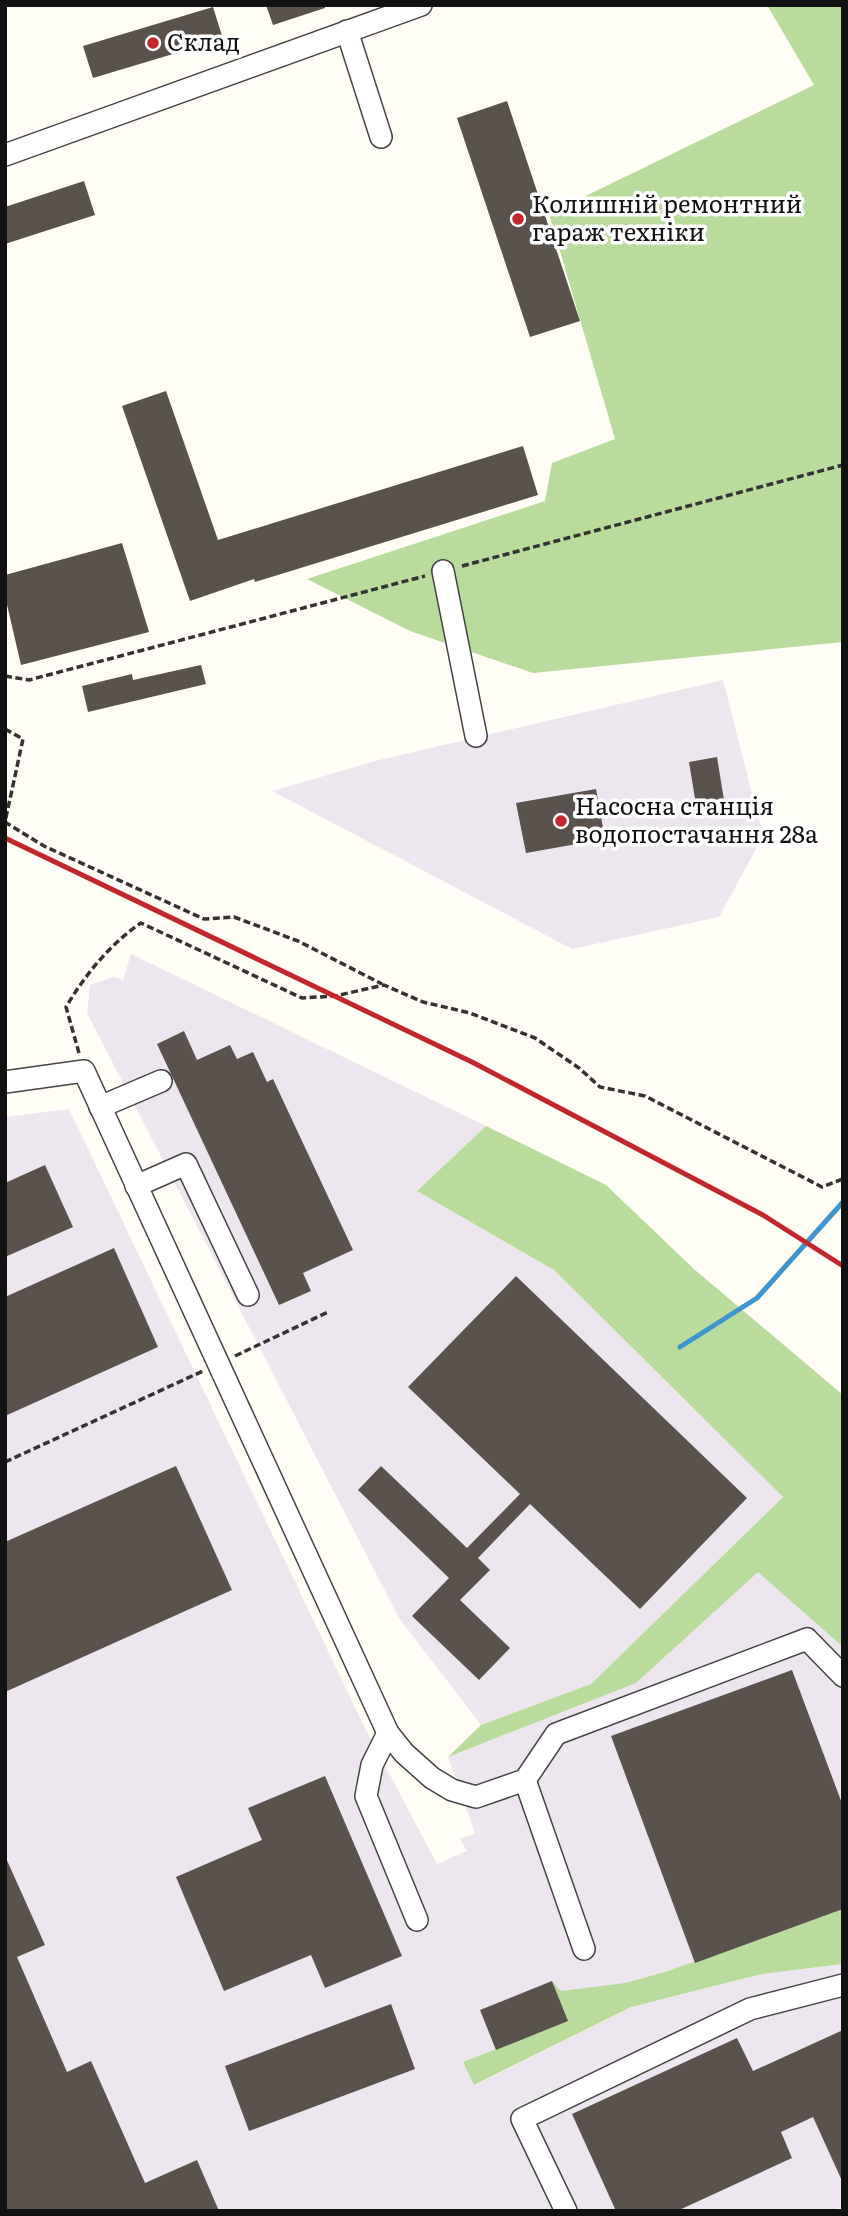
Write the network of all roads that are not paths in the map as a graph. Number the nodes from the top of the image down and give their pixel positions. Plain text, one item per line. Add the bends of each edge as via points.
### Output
1 (421, 5) edge
2 (347, 31) junction
3 (381, 137) dead end
4 (5, 155) edge
5 (443, 571) dead end
6 (476, 736) dead end
7 (161, 1081) dead end
8 (5, 1082) edge
9 (100, 1107) junction
10 (136, 1186) junction
11 (248, 1295) dead end
12 (843, 1676) edge
13 (388, 1733) junction
14 (525, 1780) junction
15 (417, 1920) dead end
16 (584, 1949) dead end
17 (843, 1985) edge
18 (566, 2211) edge

1 - 2 street
2 - 3 street
2 - 4 street
5 - 6 street
7 - 9 street
8 - 9 street via 84,1071
9 - 10 street
10 - 11 street via 186,1164
10 - 13 street
12 - 14 street via 807,1639 556,1734
13 - 14 street via 432,1779 452,1790 476,1797
13 - 15 street via 372,1765 366,1796
14 - 16 street
17 - 18 street via 750,2009 522,2119

